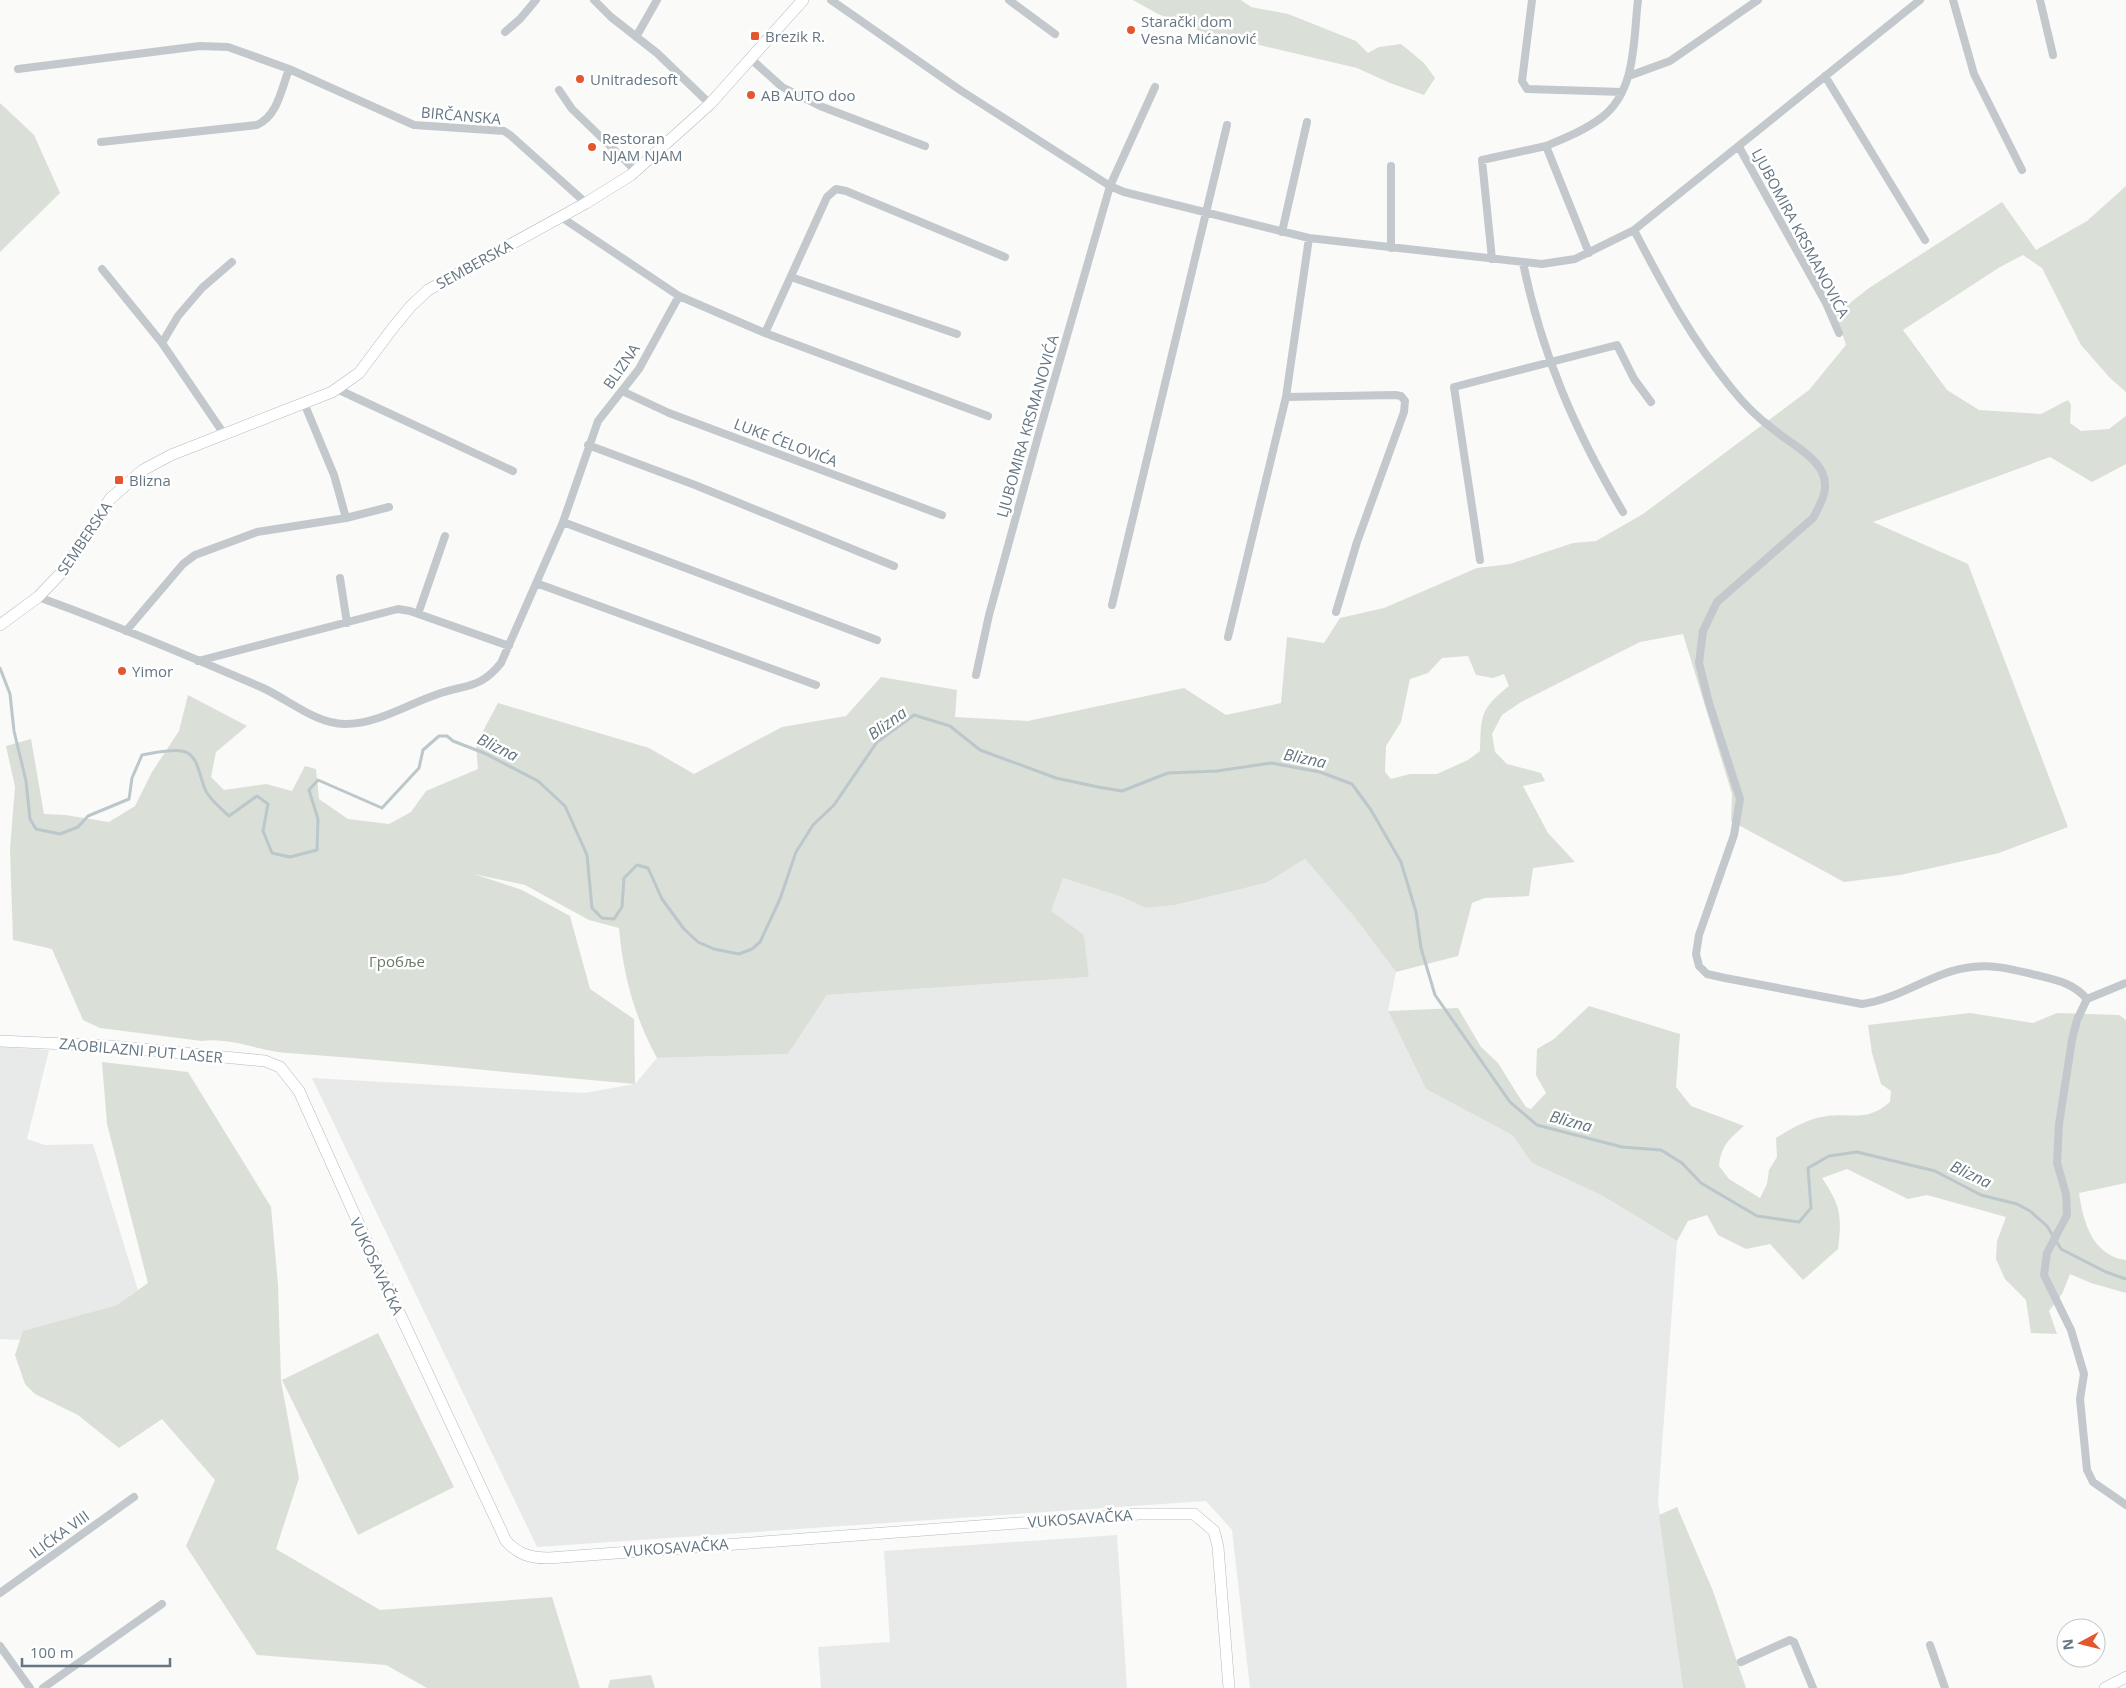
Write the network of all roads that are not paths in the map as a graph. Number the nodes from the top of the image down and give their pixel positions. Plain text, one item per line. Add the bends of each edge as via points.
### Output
1 (536, 0) edge
2 (657, 0) edge
3 (803, 0) edge
4 (831, 0) edge
5 (1009, 0) edge
6 (1532, 0) edge
7 (1638, 0) edge
8 (1758, 0) edge
9 (1920, 0) edge
10 (1953, 0) edge
11 (2040, 0) edge
12 (597, 1) edge
13 (504, 32) dead end
14 (1055, 34) dead end
15 (636, 37) junction
16 (2052, 55) dead end
17 (751, 59) junction
18 (18, 69) dead end
19 (288, 69) junction
20 (1629, 76) junction
21 (1825, 76) junction
22 (1155, 87) dead end
23 (559, 90) dead end
24 (1622, 92) junction
25 (710, 104) junction
26 (1307, 122) dead end
27 (1227, 125) dead end
28 (101, 142) dead end
29 (925, 146) dead end
30 (1546, 146) junction
31 (1739, 147) junction
32 (1391, 166) dead end
33 (2022, 170) dead end
34 (636, 171) junction
35 (1110, 186) junction
36 (586, 203) junction
37 (1205, 212) junction
38 (561, 217) junction
39 (1634, 230) junction
40 (1282, 232) junction
41 (1309, 238) junction
42 (1925, 240) dead end
43 (1391, 248) junction
44 (1589, 253) junction
45 (1005, 256) dead end
46 (1492, 260) junction
47 (232, 262) dead end
48 (1523, 263) junction
49 (102, 269) dead end
50 (791, 277) junction
51 (679, 296) junction
52 (765, 332) junction
53 (1839, 333) dead end
54 (957, 334) dead end
55 (162, 343) junction
56 (1549, 362) junction
57 (338, 388) junction
58 (622, 391) junction
59 (1286, 397) junction
60 (1651, 402) dead end
61 (304, 403) junction
62 (988, 416) dead end
63 (224, 434) junction
64 (588, 445) junction
65 (513, 471) dead end
66 (389, 507) dead end
67 (1623, 512) dead end
68 (942, 515) dead end
69 (346, 518) junction
70 (563, 522) junction
71 (445, 536) dead end
72 (1480, 560) dead end
73 (894, 566) dead end
74 (340, 578) dead end
75 (536, 583) junction
76 (38, 598) junction
77 (1112, 605) dead end
78 (1336, 612) dead end
79 (418, 614) junction
80 (347, 623) junction
81 (1, 625) edge
82 (126, 631) junction
83 (1228, 637) dead end
84 (878, 640) dead end
85 (509, 646) junction
86 (196, 661) junction
87 (976, 675) dead end
88 (816, 685) dead end
89 (2126, 983) edge
90 (2087, 999) junction
91 (0, 1041) edge
92 (280, 1067) joint
93 (134, 1497) dead end
94 (2126, 1505) edge
95 (0, 1593) edge
96 (162, 1604) dead end
97 (1930, 1645) dead end
98 (0, 1646) edge
99 (1741, 1662) dead end
100 (2126, 1677) edge
101 (2110, 1687) edge
102 (30, 1688) edge
103 (43, 1688) edge
104 (1228, 1688) edge
105 (1813, 1688) edge
106 (1945, 1688) edge

1 - 13 street
2 - 15 street
3 - 17 street, SEMBERSKA
4 - 35 street, LJUBOMIRA KRSMANOVIĆA via 960,90
5 - 14 street
6 - 24 street via 1522,81 1527,89
7 - 20 street
8 - 20 street via 1670,60
9 - 21 street, LJUBOMIRA KRSMANOVIĆA
10 - 33 street via 1974,74
11 - 16 street
12 - 15 street
15 - 25 street
17 - 25 street, SEMBERSKA
17 - 29 street via 782,87 820,106
18 - 19 street, BIRČANSKA via 217,45
19 - 28 street via 273,113 267,121 257,125
19 - 36 street, BIRČANSKA via 414,125 504,131
20 - 24 street
21 - 31 street, LJUBOMIRA KRSMANOVIĆA
21 - 42 street
22 - 35 street, LJUBOMIRA KRSMANOVIĆA
23 - 34 street via 572,110
24 - 30 street via 1602,118
25 - 34 street, SEMBERSKA
26 - 40 street
27 - 37 street
30 - 44 street
30 - 46 street via 1482,160
31 - 39 street, LJUBOMIRA KRSMANOVIĆA
31 - 53 street, LJUBOMIRA KRSMANOVIĆA via 1826,303
32 - 43 street
34 - 36 street, SEMBERSKA
35 - 37 street, LJUBOMIRA KRSMANOVIĆA via 1144,198
35 - 87 street, LJUBOMIRA KRSMANOVIĆA via 1036,442
36 - 38 street, SEMBERSKA
37 - 40 street, LJUBOMIRA KRSMANOVIĆA
37 - 77 street
38 - 51 street
38 - 57 street, SEMBERSKA via 428,290 410,306 359,373
39 - 44 street, LJUBOMIRA KRSMANOVIĆA
39 - 90 street via 1681,317 1733,390 1760,418 1817,464 1825,480 1822,500 1813,518 1717,602 1703,631 1699,663 1740,799 1734,835 1699,935 1696,954 1699,966 1707,974 1862,1004 1883,1001 1969,967 1998,966 2067,982
40 - 41 street, LJUBOMIRA KRSMANOVIĆA
41 - 43 street, LJUBOMIRA KRSMANOVIĆA
41 - 59 street
43 - 46 street, LJUBOMIRA KRSMANOVIĆA
44 - 48 street, LJUBOMIRA KRSMANOVIĆA via 1561,262
45 - 50 street via 846,190 836,189 827,197
46 - 48 street, LJUBOMIRA KRSMANOVIĆA
47 - 55 street via 202,288 178,316
48 - 56 street
49 - 55 street
50 - 52 street
50 - 54 street
51 - 52 street
51 - 58 street, BLIZNA via 639,369
52 - 62 street
55 - 63 street
56 - 60 street via 1617,345 1634,379
56 - 67 street via 1599,471
56 - 72 street via 1454,387
57 - 61 street, SEMBERSKA
57 - 65 street
58 - 64 street, BLIZNA via 598,421
58 - 68 street, LUKE ĆELOVIĆA via 669,413
59 - 78 street via 1395,395 1401,396 1405,402
59 - 83 street
61 - 63 street, SEMBERSKA
61 - 69 street via 334,475
63 - 76 street, SEMBERSKA via 171,455 125,484 110,499 64,570
64 - 70 street, BLIZNA
64 - 73 street via 696,485
66 - 69 street
69 - 82 street via 257,532 195,555 183,564
70 - 75 street, BLIZNA
70 - 84 street
71 - 79 street
74 - 80 street
75 - 85 street, BLIZNA
75 - 88 street
76 - 81 street, SEMBERSKA
76 - 82 street, BLIZNA
79 - 80 street via 398,609
79 - 85 street
80 - 86 street
82 - 86 street, BLIZNA
85 - 86 street, BLIZNA via 501,663 483,681 440,693 374,720 354,724 322,719 265,689
89 - 90 street
90 - 94 street via 2072,1040 2059,1124 2057,1163 2066,1194 2067,1215 2047,1253 2044,1275 2070,1330 2084,1374 2080,1399 2087,1470 2094,1482
91 - 92 street, ZAOBILAZNI PUT LASER via 110,1046 265,1061
92 - 104 street, VUKOSAVAČKA via 291,1078 310,1112 420,1358 506,1541 516,1552 550,1558 1139,1514 1194,1514 1214,1531 1218,1547
93 - 95 street, ILIĆKA VIII
96 - 103 street
97 - 106 street
98 - 102 street
99 - 105 street via 1790,1640
100 - 101 street

